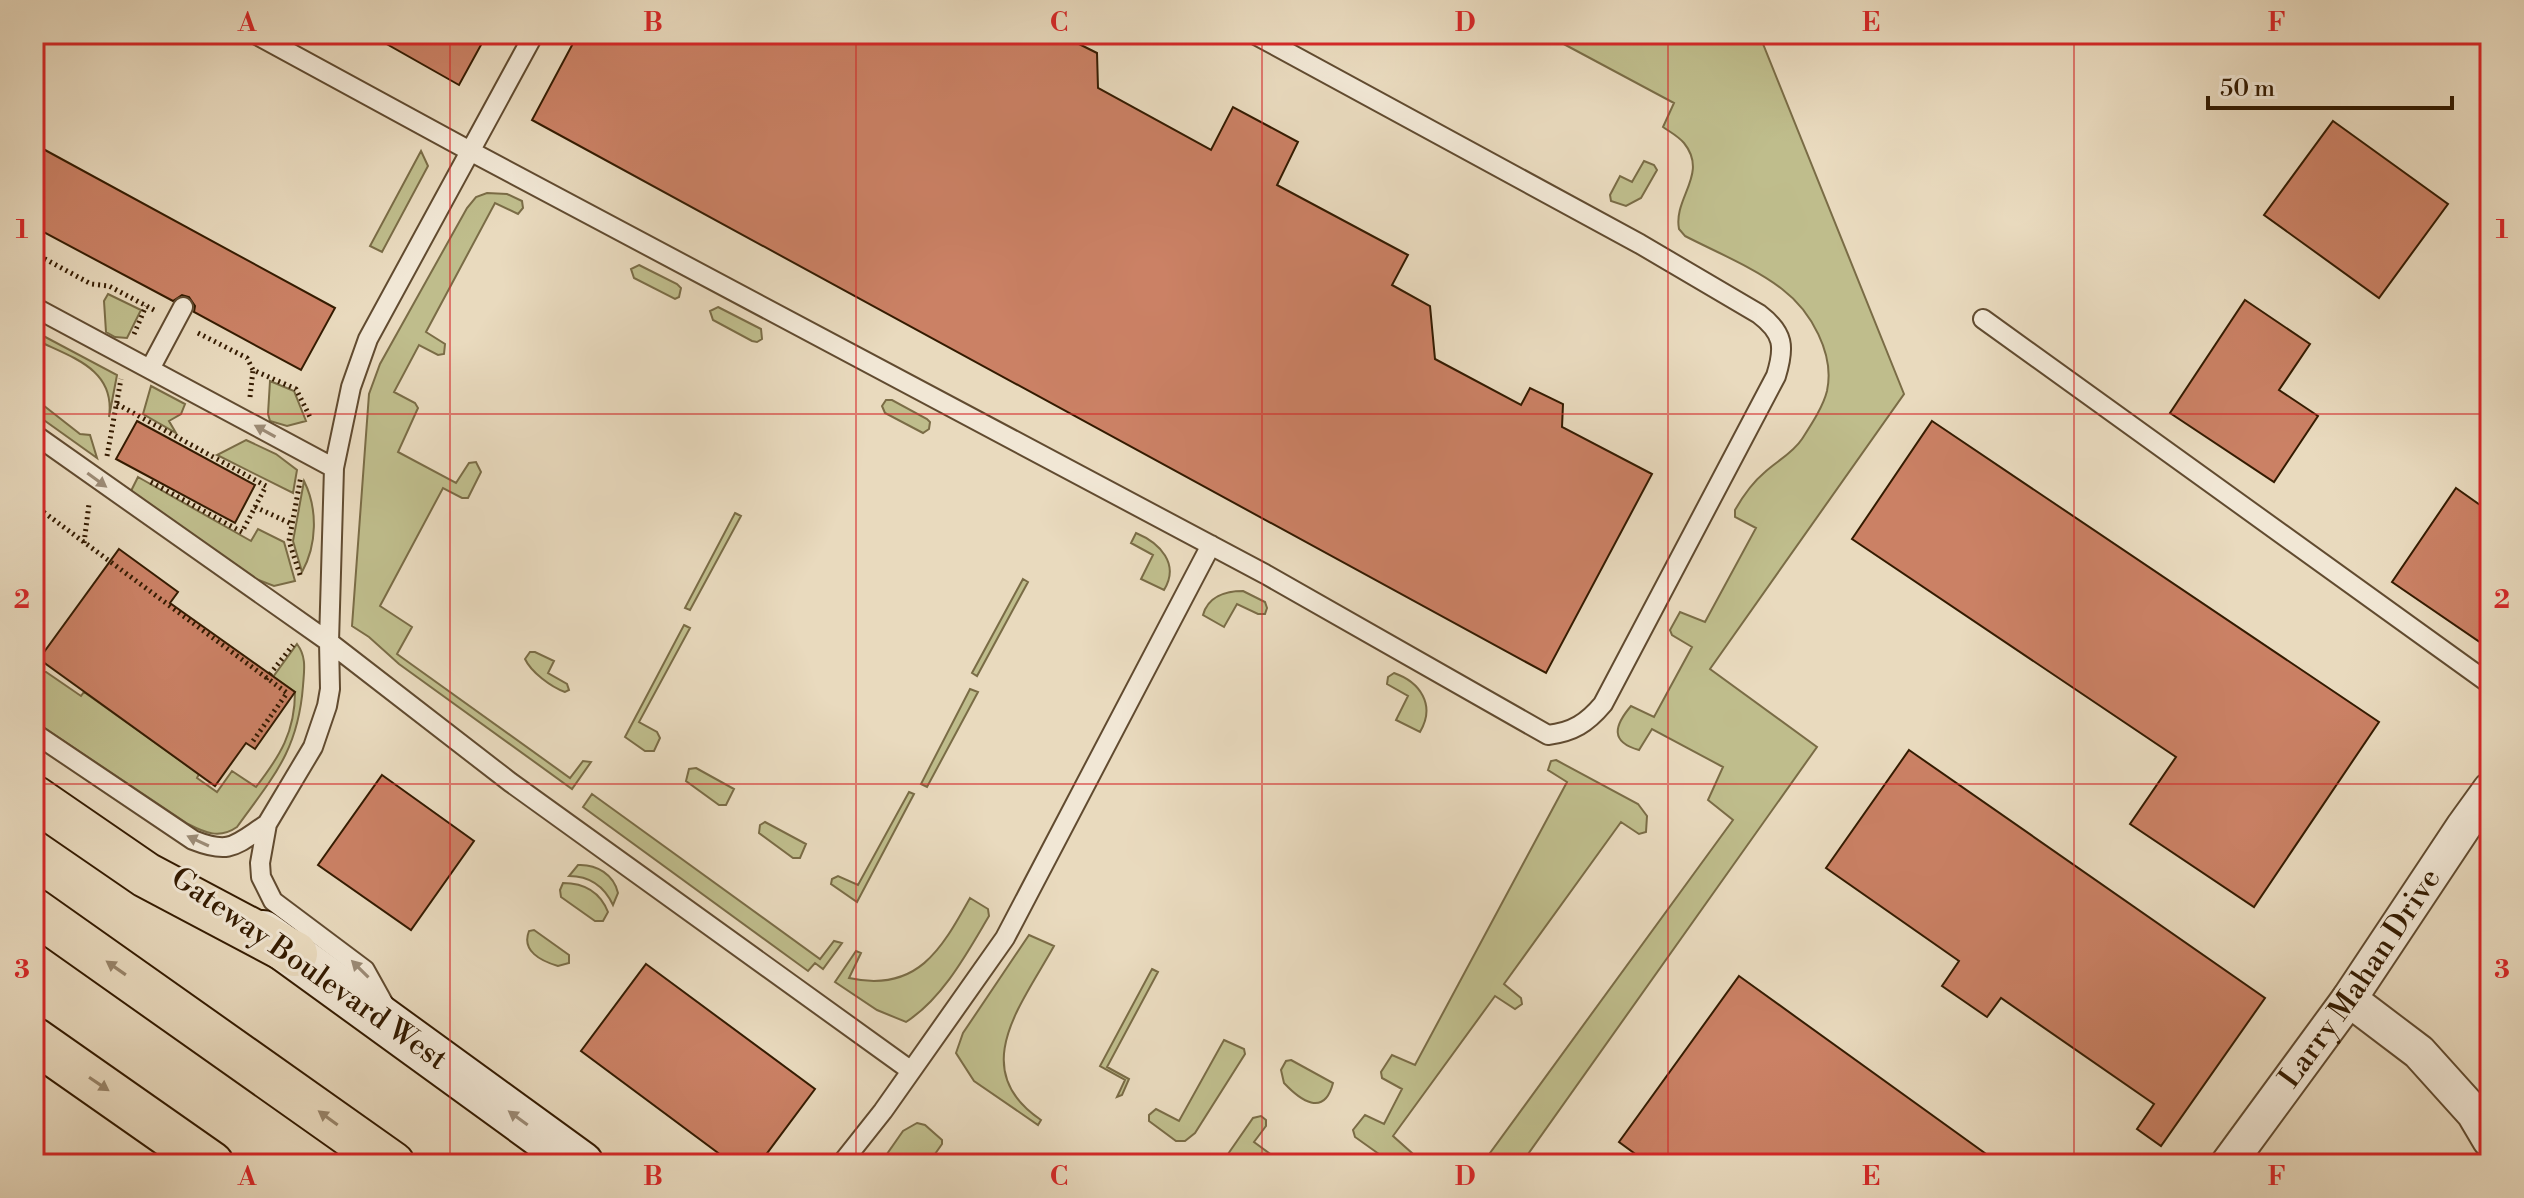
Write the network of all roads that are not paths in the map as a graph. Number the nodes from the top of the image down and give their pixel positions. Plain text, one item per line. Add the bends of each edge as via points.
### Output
1 (255, 34) edge
2 (534, 34) edge
3 (1254, 34) edge
4 (2455, 34) edge
5 (2480, 34) edge
6 (470, 151) junction
7 (34, 307) edge
8 (183, 307) dead end
9 (1983, 319) dead end
10 (150, 369) junction
11 (34, 434) edge
12 (334, 468) junction
13 (1211, 545) junction
14 (329, 642) junction
15 (2490, 684) edge
16 (34, 733) edge
17 (34, 779) edge
18 (2490, 790) edge
19 (34, 798) edge
20 (267, 824) junction
21 (34, 911) edge
22 (295, 954) junction
23 (2349, 999) junction
24 (401, 1034) junction
25 (34, 1040) edge
26 (910, 1070) junction
27 (2490, 1140) edge
28 (211, 1164) edge
29 (392, 1164) edge
30 (581, 1164) edge
31 (841, 1164) edge
32 (2228, 1164) edge

1 - 6 lane
2 - 6 lane
3 - 13 lane via 1759,314 1774,325 1782,343 1781,359 1603,704 1571,730 1548,735
4 - 5 lane
6 - 12 lane via 368,339 351,387
6 - 13 lane
7 - 10 lane
8 - 10 lane
9 - 15 lane
12 -> 10 lane
11 -> 14 lane
12 - 14 lane
13 - 26 lane via 1005,938
14 - 20 lane via 330,689 321,728
14 - 26 lane via 510,782
20 -> 16 lane via 222,850 193,840
17 - 22 main road, Gateway Boulevard West
18 - 23 street, Larry Mahan Drive
19 - 22 highway via 146,875
24 -> 20 lane via 365,970 273,901 261,877
29 -> 21 highway
22 - 24 main road, Gateway Boulevard West
23 - 27 street via 2419,1052 2474,1113
23 - 32 street, Larry Mahan Drive
30 -> 24 main road, Gateway Boulevard West
25 -> 28 highway
26 - 31 lane

